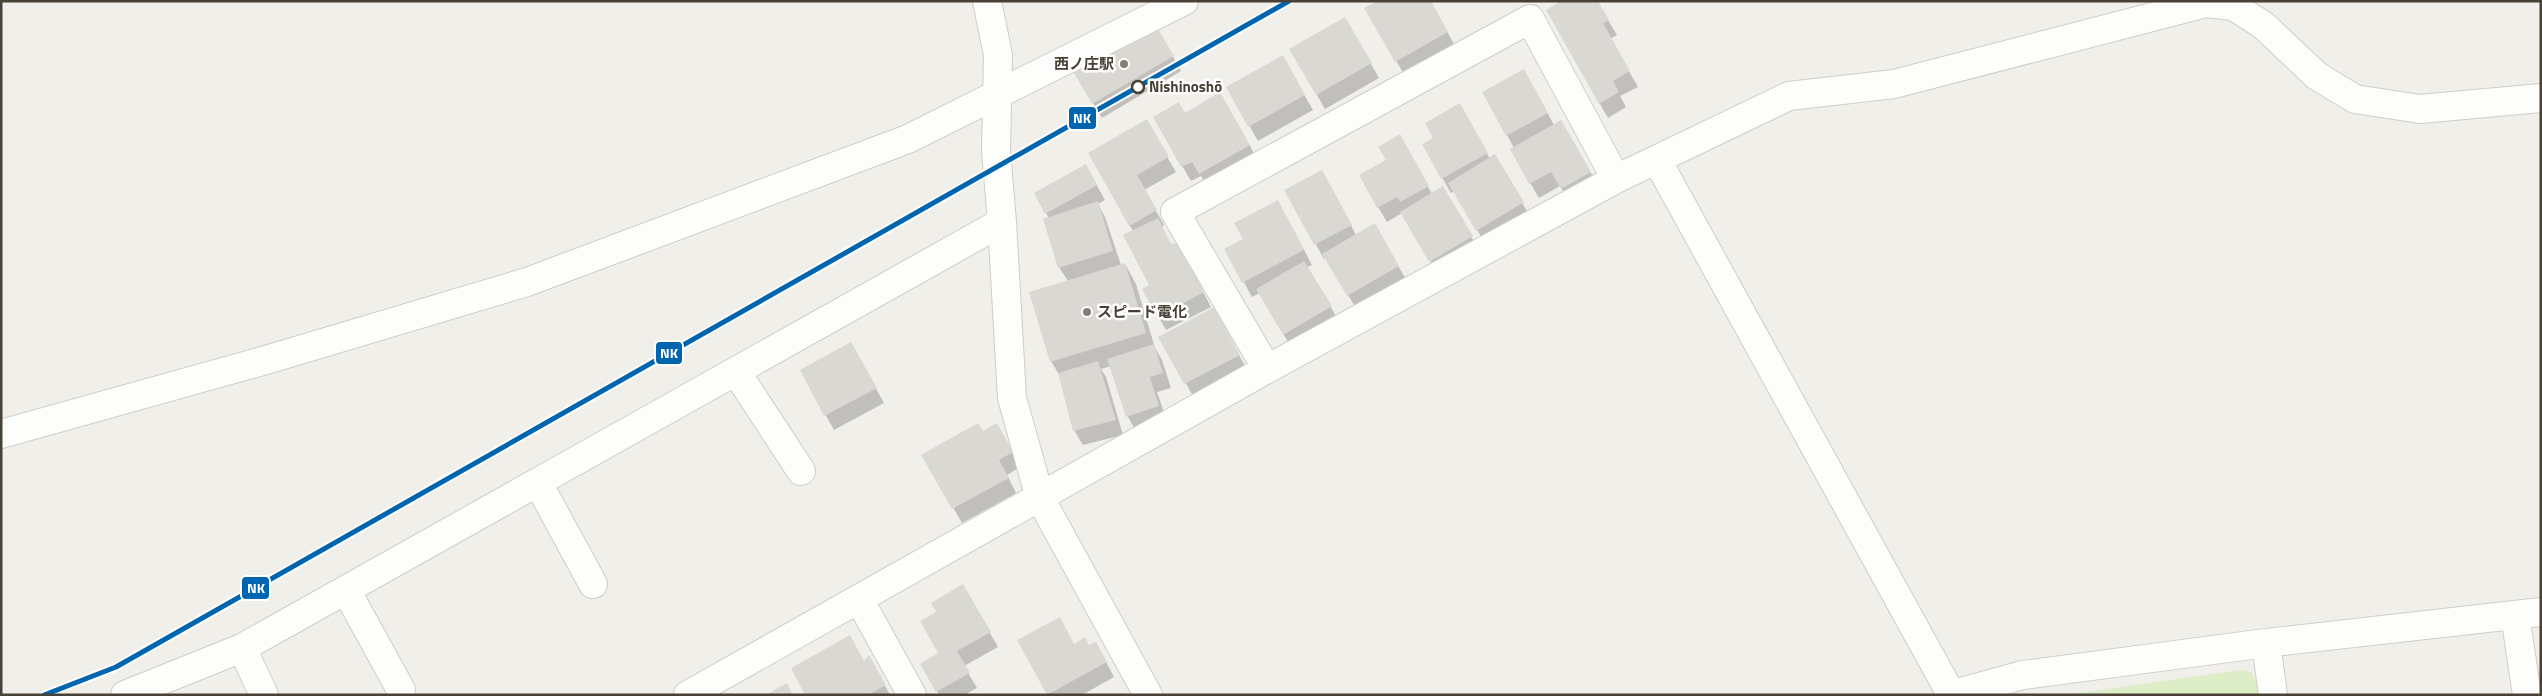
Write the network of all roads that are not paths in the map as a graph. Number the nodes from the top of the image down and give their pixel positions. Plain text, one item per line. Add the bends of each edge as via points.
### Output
1 (987, 1) edge
2 (1184, 1) edge
3 (996, 97) junction
4 (2541, 98) edge
5 (1657, 160) junction
6 (1616, 179) junction
7 (1002, 222) junction
8 (1267, 369) junction
9 (737, 373) junction
10 (1, 434) edge
11 (801, 471) dead end
12 (538, 483) junction
13 (1040, 498) junction
14 (593, 584) dead end
15 (346, 590) junction
16 (859, 599) junction
17 (2528, 614) edge
18 (2266, 643) junction
19 (242, 648) junction
20 (401, 690) dead end
21 (1950, 694) edge
22 (125, 695) edge
23 (264, 695) edge
24 (688, 695) edge
25 (912, 695) edge
26 (1148, 695) edge
27 (2273, 695) edge
28 (2527, 695) edge

1 - 3 street via 998,55
2 - 3 street
3 - 7 street via 996,151
3 - 10 street via 908,139 527,282
4 - 5 street via 2420,108 2355,99 2317,76 2263,25 2233,6 2206,3 1894,84 1789,96
5 - 6 street
5 - 21 street
6 - 8 street
6 - 8 street via 1530,19 1175,212
7 - 9 street
7 - 13 street via 1012,398
8 - 13 street
9 - 11 street
9 - 12 street
12 - 14 street
12 - 15 street
13 - 16 street
13 - 26 street
15 - 19 street
15 - 20 street
16 - 24 street
16 - 25 street
17 - 18 street
17 - 28 street
18 - 21 street via 2023,675
18 - 27 street
19 - 22 street
19 - 23 street

